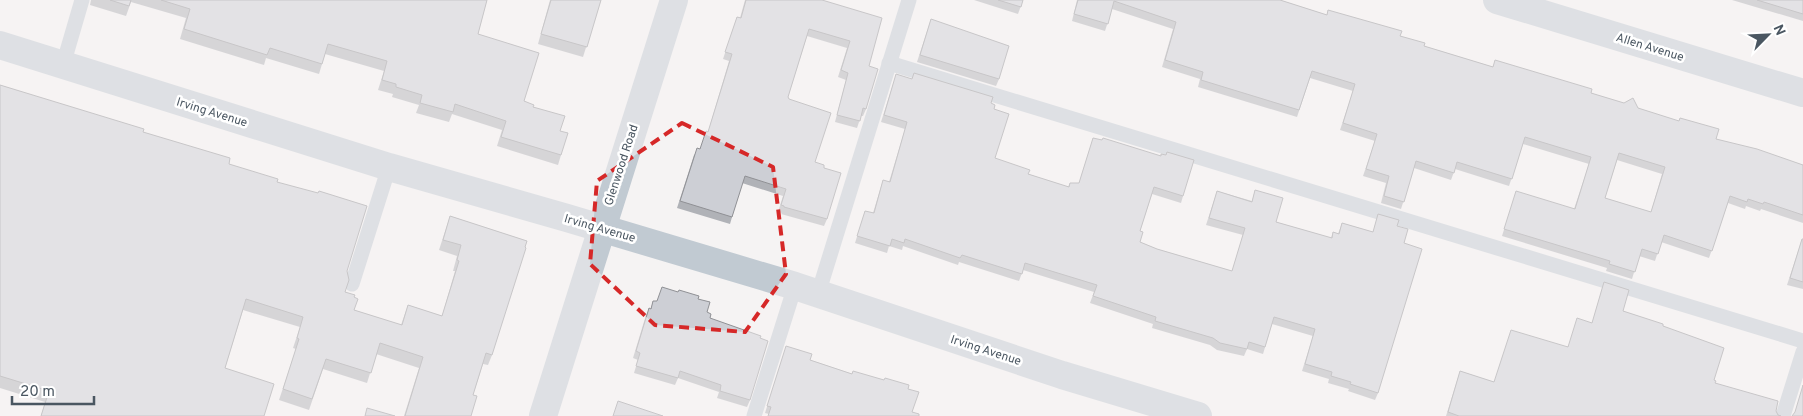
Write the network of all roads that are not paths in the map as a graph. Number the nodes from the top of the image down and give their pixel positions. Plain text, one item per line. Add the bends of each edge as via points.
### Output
1 (82, 0) edge
2 (674, 0) edge
3 (909, 0) edge
4 (1497, 0) edge
5 (0, 45) edge
6 (889, 64) junction
7 (63, 65) junction
8 (1803, 93) edge
9 (389, 167) junction
10 (601, 228) junction
11 (352, 284) dead end
12 (806, 290) junction
13 (1803, 341) edge
14 (1803, 352) edge
15 (543, 416) edge
16 (754, 416) edge
17 (1198, 416) edge
18 (1783, 416) edge

1 - 7 lane
2 - 10 street, Glenwood Road
3 - 6 lane
4 - 8 street, Allen Avenue
5 - 7 street, Irving Avenue
6 - 12 lane
6 - 13 lane
7 - 9 street, Irving Avenue
9 - 10 street, Irving Avenue
9 - 11 lane
10 - 12 street, Irving Avenue
10 - 15 street, Glenwood Road
12 - 16 lane
12 - 17 street, Irving Avenue
14 - 18 lane

